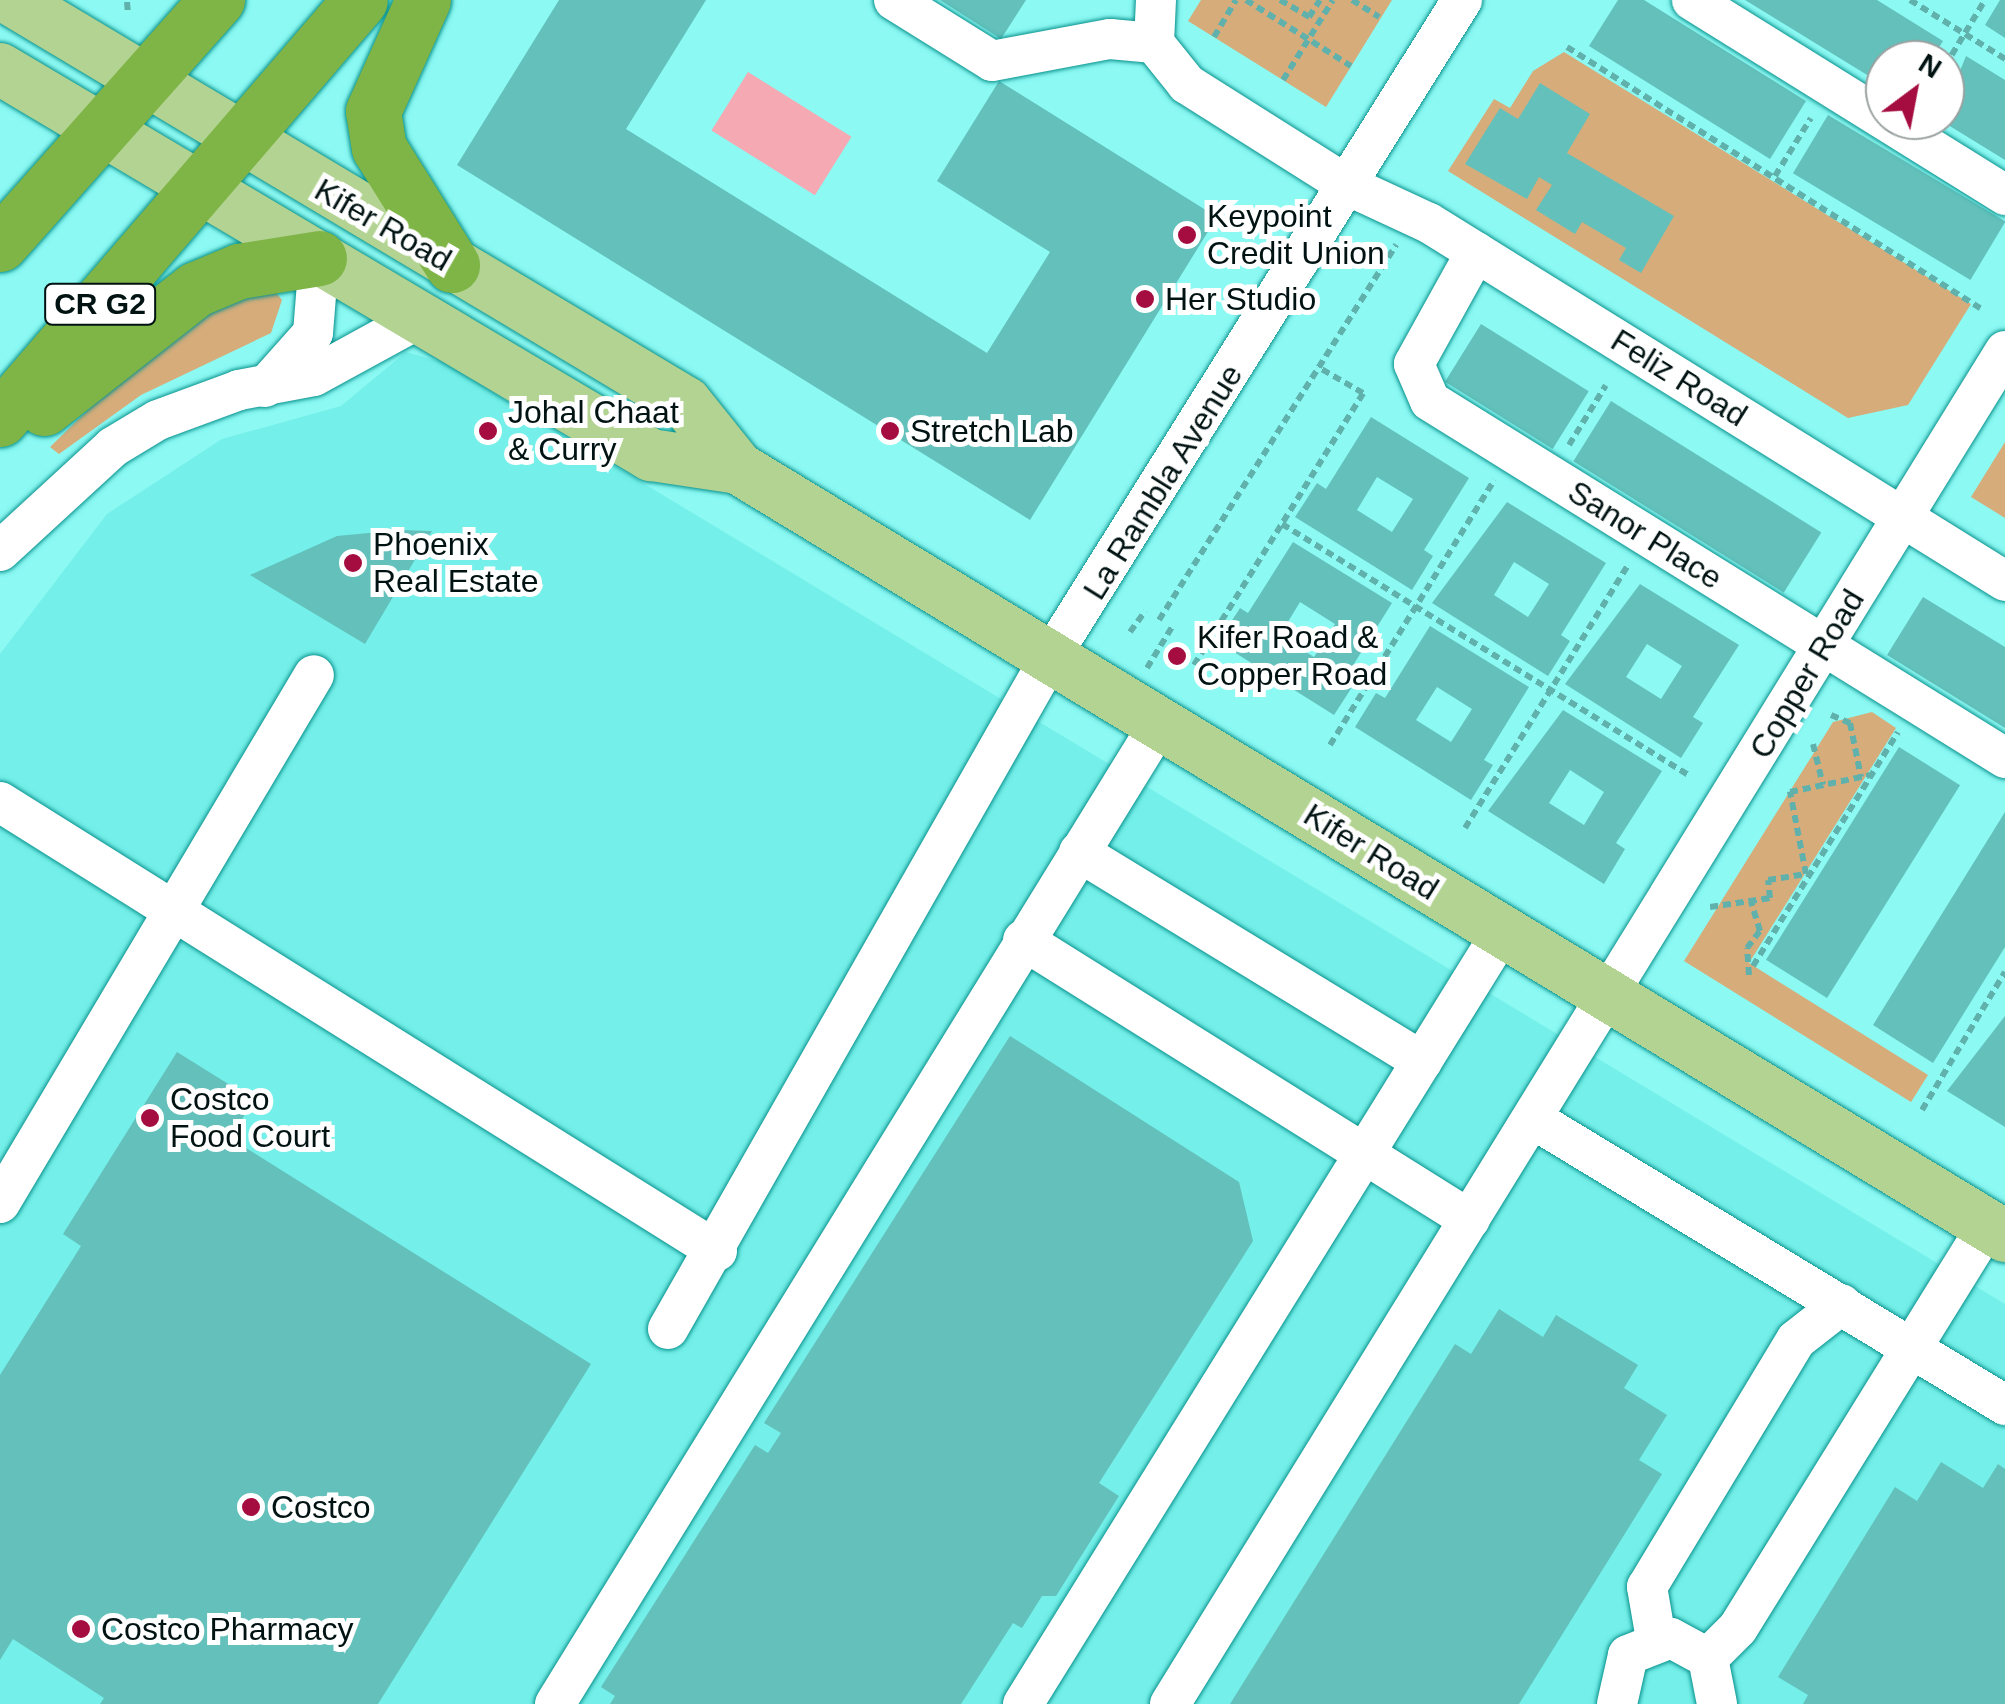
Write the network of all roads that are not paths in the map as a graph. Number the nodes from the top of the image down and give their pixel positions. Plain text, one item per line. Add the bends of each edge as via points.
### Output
1 (12, 0) edge
2 (217, 0) edge
3 (360, 0) edge
4 (423, 0) edge
5 (894, 0) edge
6 (1156, 0) edge
7 (1462, 0) edge
8 (1692, 0) edge
9 (1154, 43) junction
10 (0, 69) edge
11 (148, 83) junction
12 (100, 132) junction
13 (243, 138) junction
14 (1348, 185) junction
15 (200, 190) junction
16 (2005, 194) edge
17 (0, 244) edge
18 (1476, 252) junction
19 (319, 258) junction
20 (452, 265) junction
21 (420, 318) junction
22 (2005, 351) edge
23 (265, 387) junction
24 (0, 418) edge
25 (0, 446) edge
26 (738, 468) junction
27 (1903, 518) junction
28 (0, 551) edge
29 (2005, 581) edge
30 (1824, 646) junction
31 (1051, 656) junction
32 (314, 675) dead end
33 (1160, 723) junction
34 (2005, 758) edge
35 (0, 802) edge
36 (1079, 852) junction
37 (174, 911) junction
38 (1502, 932) junction
39 (1023, 940) junction
40 (1609, 996) junction
41 (1422, 1061) junction
42 (1533, 1120) junction
43 (1364, 1154) junction
44 (0, 1203) edge
45 (1470, 1220) junction
46 (1996, 1231) edge
47 (716, 1251) junction
48 (1842, 1304) junction
49 (668, 1330) dead end
50 (1912, 1348) junction
51 (2005, 1405) edge
52 (1656, 1639) junction
53 (1708, 1658) junction
54 (555, 1704) edge
55 (1023, 1704) edge
56 (1170, 1704) edge
57 (1617, 1704) edge
58 (1717, 1704) edge

1 - 11 main road, Kifer Road
2 - 11 highway
3 - 13 highway, CR G2
4 - 20 highway via 372,111 379,148
5 - 9 street via 992,61 1110,38
6 - 9 street
7 - 14 street, La Rambla Avenue
8 - 16 street
9 - 14 street, Feliz Road via 1186,84
10 - 12 main road, Kifer Road
11 - 12 highway
11 - 13 main road, Kifer Road
12 - 15 main road, Kifer Road
12 - 17 highway
13 - 15 highway, CR G2
13 - 20 main road, Kifer Road
14 - 18 street, Feliz Road
14 - 31 street, La Rambla Avenue
15 - 19 main road, Kifer Road
15 - 24 highway, CR G2
18 - 27 street, Feliz Road
18 - 30 street, Sanor Place via 1420,344 1415,382 1447,414
19 - 21 main road, Kifer Road
19 - 23 street via 313,333
19 - 25 highway via 239,271 196,289
20 - 26 main road, Kifer Road via 686,403
21 - 23 street via 314,376
21 - 26 main road, Kifer Road via 651,456
22 - 27 street, Copper Road
23 - 28 street via 199,402 113,447
26 - 31 main road, Kifer Road
27 - 29 street, Feliz Road
27 - 30 street, Copper Road
30 - 34 street, Sanor Place
30 - 40 street, Copper Road
31 - 33 main road, Kifer Road
31 - 47 street, La Rambla Avenue
32 - 37 street
33 - 36 street
33 - 38 main road, Kifer Road
35 - 37 street
36 - 39 street
36 - 41 street
37 - 44 street
37 - 47 street
38 - 40 main road, Kifer Road
38 - 41 street
39 - 43 street
39 - 54 street
40 - 42 street, Copper Road
40 - 46 main road, Kifer Road
41 - 43 street
42 - 45 street, Copper Road
42 - 48 street
43 - 45 street
43 - 55 street
45 - 56 street, Copper Road
46 - 50 street
47 - 49 street, La Rambla Avenue
48 - 50 street
48 - 52 street via 1796,1340 1647,1587
50 - 51 street
50 - 53 street via 1738,1628
52 - 53 street via 1684,1641
52 - 57 street via 1620,1669
53 - 58 street

